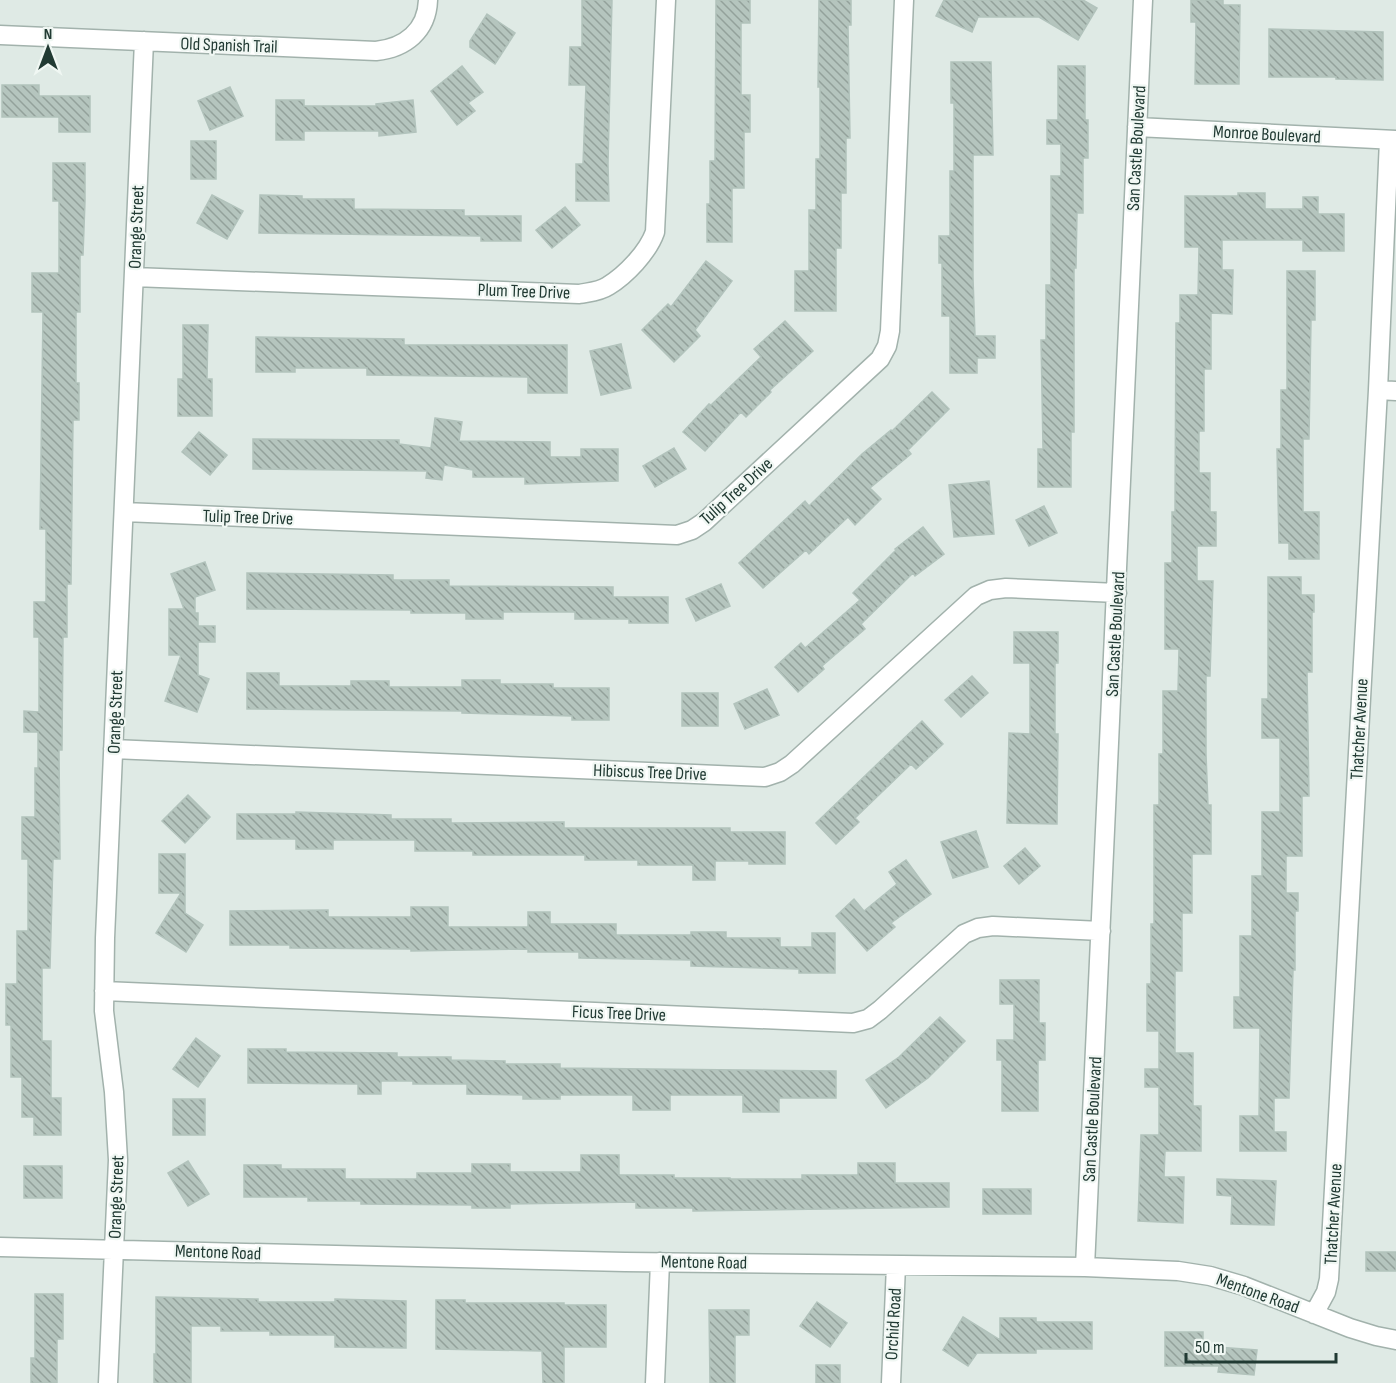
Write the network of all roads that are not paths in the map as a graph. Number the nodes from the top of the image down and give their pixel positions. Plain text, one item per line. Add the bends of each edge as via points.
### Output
1 (428, 0) edge
2 (666, 0) edge
3 (904, 0) edge
4 (1143, 0) edge
5 (0, 35) edge
6 (144, 41) junction
7 (1137, 127) junction
8 (1392, 140) edge
9 (134, 277) junction
10 (1378, 390) junction
11 (1396, 391) edge
12 (124, 512) junction
13 (1117, 593) junction
14 (113, 749) junction
15 (1101, 931) junction
16 (104, 991) junction
17 (0, 1247) edge
18 (114, 1249) junction
19 (660, 1262) junction
20 (896, 1265) junction
21 (1085, 1267) junction
22 (1314, 1314) junction
23 (1396, 1340) edge
24 (108, 1383) edge
25 (655, 1383) edge
26 (891, 1383) edge

1 - 6 street, Old Spanish Trail via 417,33 391,50
2 - 9 street, Plum Tree Drive via 655,232 640,258 609,286 579,294
3 - 12 street, Tulip Tree Drive via 887,346 880,359 692,530 677,535
4 - 7 street, San Castle Boulevard
5 - 6 street, Old Spanish Trail
6 - 9 street, Orange Street
7 - 8 street, Monroe Boulevard
7 - 13 street, San Castle Boulevard
8 - 10 street, Thatcher Avenue
9 - 12 street, Orange Street
10 - 11 street
10 - 22 street, Thatcher Avenue via 1329,1279
12 - 14 street, Orange Street
13 - 14 street, Hibiscus Tree Drive via 1006,588 976,596 792,764 765,777
13 - 15 street, San Castle Boulevard
14 - 16 street, Orange Street
15 - 16 street, Ficus Tree Drive via 978,928 964,934 880,1010 853,1023
15 - 21 street, San Castle Boulevard
16 - 18 street, Orange Street via 117,1127
17 - 18 street, Mentone Road
18 - 19 street, Mentone Road
18 - 24 street, Orange Street
19 - 20 street, Mentone Road
19 - 25 street
20 - 21 street, Mentone Road
20 - 26 street, Orchid Road
21 - 22 street, Mentone Road via 1210,1276
22 - 23 street, Mentone Road via 1367,1334

